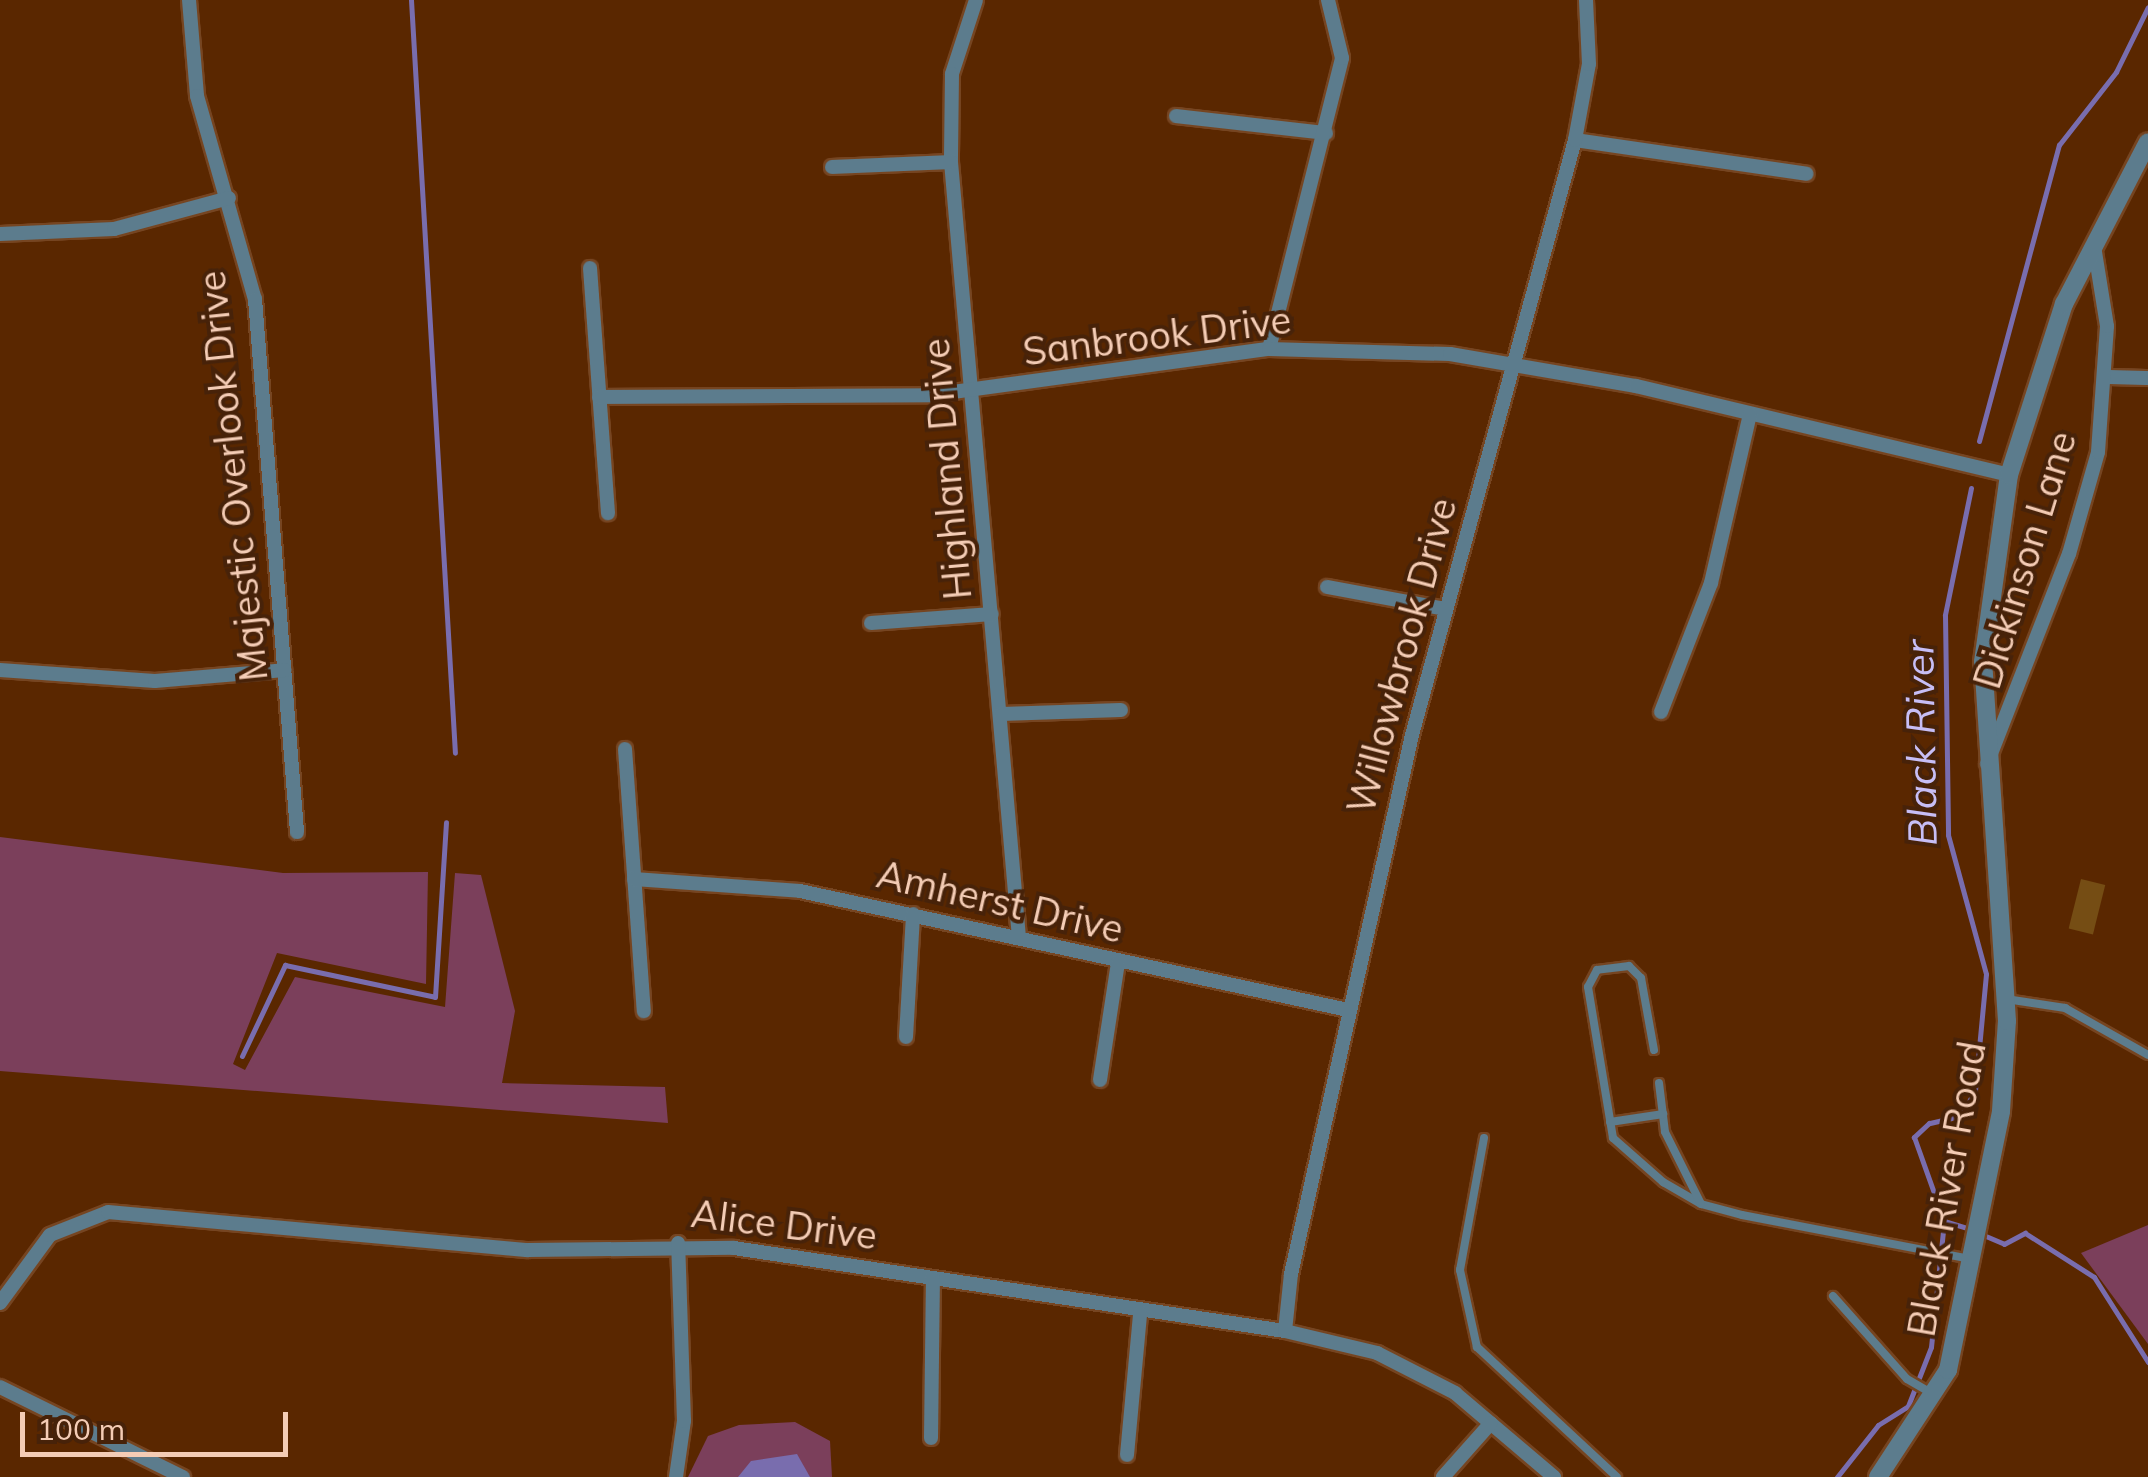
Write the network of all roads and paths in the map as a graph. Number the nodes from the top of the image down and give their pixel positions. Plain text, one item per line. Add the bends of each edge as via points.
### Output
1 (188, 0) edge
2 (976, 0) edge
3 (1328, 0) edge
4 (1586, 0) edge
5 (1176, 116) dead end
6 (1326, 133) junction
7 (1574, 140) junction
8 (2148, 142) edge
9 (952, 162) junction
10 (832, 167) dead end
11 (1806, 174) dead end
12 (228, 198) junction
13 (0, 234) edge
14 (2094, 246) junction
15 (590, 268) dead end
16 (1269, 350) junction
17 (1514, 363) junction
18 (2107, 377) junction
19 (2148, 378) edge
20 (974, 392) junction
21 (599, 398) junction
22 (1750, 414) junction
23 (2010, 475) junction
24 (608, 513) dead end
25 (1327, 586) dead end
26 (1446, 609) junction
27 (992, 614) junction
28 (872, 623) dead end
29 (0, 670) edge
30 (285, 670) junction
31 (1121, 710) dead end
32 (1660, 712) dead end
33 (1001, 714) junction
34 (625, 749) dead end
35 (1984, 768) junction
36 (297, 832) dead end
37 (634, 879) junction
38 (913, 914) junction
39 (1019, 937) junction
40 (1118, 962) junction
41 (2006, 1000) junction
42 (1348, 1010) junction
43 (644, 1011) dead end
44 (906, 1038) dead end
45 (1654, 1050) dead end
46 (2148, 1055) edge
47 (1100, 1080) dead end
48 (1659, 1082) dead end
49 (1663, 1114) junction
50 (1610, 1122) junction
51 (1484, 1138) dead end
52 (1700, 1204) junction
53 (678, 1243) junction
54 (1974, 1260) junction
55 (933, 1278) junction
56 (1833, 1296) dead end
57 (0, 1302) edge
58 (1140, 1314) junction
59 (1286, 1331) junction
60 (0, 1386) edge
61 (1936, 1396) junction
62 (1491, 1422) junction
63 (931, 1438) dead end
64 (1127, 1455) dead end
65 (183, 1477) edge
66 (676, 1477) edge
67 (1443, 1477) edge
68 (1554, 1477) edge
69 (1617, 1477) edge
70 (1878, 1477) edge

1 - 12 street, Majestic Overlook Drive via 197,96
2 - 9 street, Highland Drive via 952,74
3 - 6 street via 1342,58
4 - 7 street, Willowbrook Drive via 1590,54
5 - 6 street
6 - 16 street
7 - 11 street
7 - 17 street, Willowbrook Drive
8 - 14 street, Black River Road
9 - 10 street
9 - 20 street, Highland Drive
12 - 13 street via 114,228
12 - 30 street, Majestic Overlook Drive via 256,299
14 - 18 street, Dickinson Lane via 2104,278
14 - 23 street, Black River Road via 2040,366
15 - 21 street
16 - 17 street, Sanbrook Drive
16 - 20 street, Sanbrook Drive
17 - 22 street, Sanbrook Drive
17 - 26 street, Willowbrook Drive
18 - 19 street
18 - 35 street, Dickinson Lane via 2098,452 2068,554
20 - 21 street, Sanbrook Drive
20 - 27 street, Highland Drive
21 - 24 street
22 - 23 street, Sanbrook Drive
22 - 32 street via 1711,583
23 - 35 street, Black River Road via 1988,603
25 - 26 street
26 - 42 street, Willowbrook Drive
27 - 28 street
27 - 33 street, Highland Drive
29 - 30 street via 155,681
30 - 36 street, Majestic Overlook Drive
31 - 33 street
33 - 39 street, Highland Drive
34 - 37 street
35 - 41 street, Black River Road
37 - 38 street, Amherst Drive via 754,884
37 - 43 street
38 - 39 street, Amherst Drive
38 - 44 street
39 - 40 street, Amherst Drive
40 - 42 street, Amherst Drive
40 - 47 street
41 - 46 lane via 2080,1014
41 - 54 street, Black River Road via 2001,1112
42 - 59 street, Willowbrook Drive via 1290,1274
45 - 50 lane via 1641,978 1629,966 1598,970 1588,988
48 - 49 lane
49 - 50 lane
49 - 52 lane
50 - 52 lane via 1626,1155
51 - 69 lane via 1460,1270 1477,1347
52 - 54 lane
53 - 55 street, Alice Drive
53 - 57 street, Alice Drive via 528,1250 108,1212 50,1235
53 - 66 street via 684,1421
54 - 61 street, Black River Road
55 - 58 street, Alice Drive
55 - 63 street
56 - 61 lane via 1906,1379
58 - 59 street, Alice Drive
58 - 64 street
59 - 62 street, Alice Drive via 1377,1353 1455,1393
60 - 65 street
61 - 70 street, Black River Road
62 - 67 street
62 - 68 street, Alice Drive

